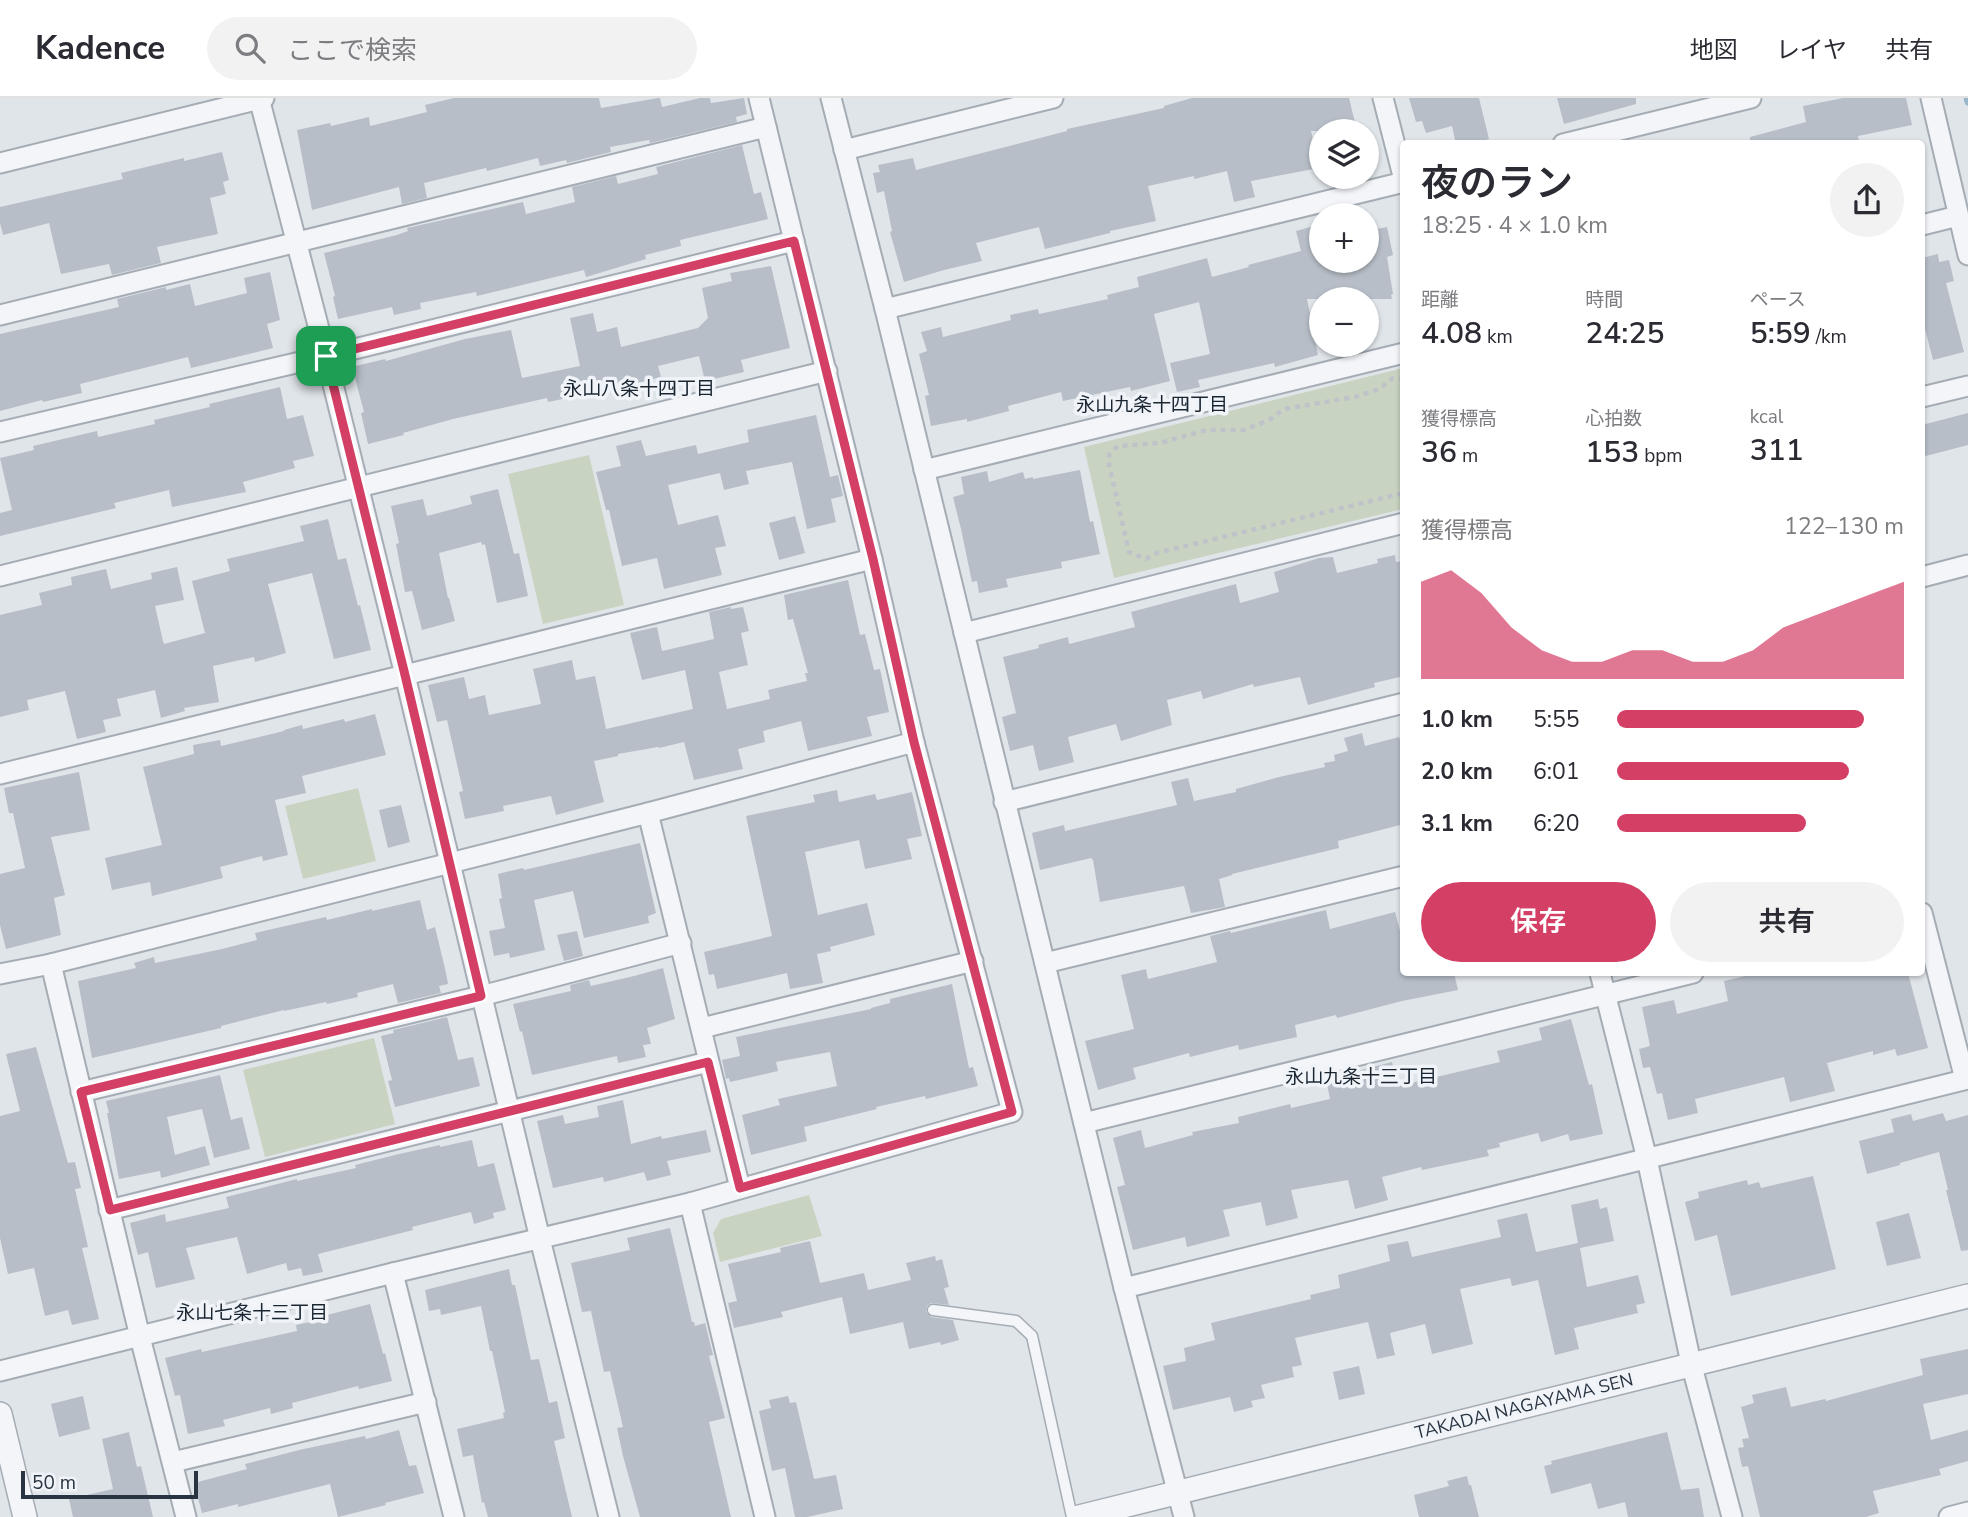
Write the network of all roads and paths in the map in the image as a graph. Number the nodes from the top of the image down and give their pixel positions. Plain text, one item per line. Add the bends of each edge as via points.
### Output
1 (261, 98) edge
2 (759, 98) edge
3 (831, 98) edge
4 (1053, 98) edge
5 (1383, 98) edge
6 (1751, 98) edge
7 (1931, 98) edge
8 (766, 127) junction
9 (1579, 140) edge
10 (844, 149) junction
11 (0, 163) edge
12 (1400, 165) edge
13 (1400, 182) edge
14 (1958, 216) junction
15 (1925, 224) edge
16 (794, 241) junction
17 (296, 243) junction
18 (1968, 255) edge
19 (886, 310) junction
20 (0, 315) edge
21 (1400, 354) edge
22 (326, 356) junction
23 (827, 371) junction
24 (1400, 379) edge
25 (1968, 386) edge
26 (1925, 396) edge
27 (0, 432) edge
28 (924, 470) junction
29 (357, 487) junction
30 (1400, 494) edge
31 (1400, 524) edge
32 (873, 559) junction
33 (1968, 565) edge
34 (0, 576) edge
35 (1925, 576) edge
36 (964, 633) junction
37 (405, 675) junction
38 (1400, 705) edge
39 (914, 742) junction
40 (0, 774) edge
41 (1004, 802) junction
42 (648, 813) junction
43 (449, 864) junction
44 (1400, 877) edge
45 (1925, 928) edge
46 (681, 943) junction
47 (973, 961) junction
48 (1045, 963) junction
49 (51, 964) junction
50 (0, 974) edge
51 (1601, 976) edge
52 (1680, 976) edge
53 (1605, 994) junction
54 (481, 996) junction
55 (702, 1028) junction
56 (708, 1062) junction
57 (1966, 1079) edge
58 (81, 1092) junction
59 (510, 1110) junction
60 (1084, 1123) junction
61 (1647, 1159) junction
62 (740, 1188) junction
63 (690, 1203) junction
64 (110, 1210) junction
65 (540, 1239) junction
66 (393, 1273) junction
67 (1124, 1288) junction
68 (1968, 1296) edge
69 (933, 1310) dead end
70 (140, 1337) junction
71 (1691, 1363) junction
72 (0, 1371) edge
73 (426, 1402) junction
74 (0, 1414) edge
75 (173, 1462) junction
76 (1178, 1492) junction
77 (1968, 1512) edge
78 (1108, 1514) edge
79 (450, 1516) edge
80 (25, 1517) edge
81 (186, 1517) edge
82 (610, 1517) edge
83 (765, 1517) edge
84 (1072, 1517) edge
85 (1079, 1517) edge
86 (1184, 1517) edge
87 (1732, 1517) edge
88 (1949, 1517) edge

1 - 11 street
1 - 17 street
2 - 8 street
3 - 10 street
4 - 10 street
5 - 12 street
6 - 9 street
7 - 14 street
8 - 16 street
8 - 17 street
10 - 19 street
13 - 19 street
14 - 15 street
14 - 18 street
16 - 22 street
16 - 23 street
17 - 20 street
17 - 22 street
19 - 28 street
21 - 28 street
22 - 27 street
22 - 29 street
23 - 29 street
23 - 32 street
24 - 30 path via 1354,397 1284,409 1269,421 1244,430 1207,430 1160,443 1118,446 1108,460 1129,552 1146,559
25 - 26 street
28 - 36 street
29 - 34 street
29 - 37 street
31 - 36 street
32 - 37 street
32 - 39 street
33 - 35 street
36 - 41 street
37 - 40 street
37 - 43 street
38 - 41 street
39 - 42 street
39 - 47 street
41 - 48 street
42 - 43 street
42 - 46 street
43 - 49 street
43 - 54 street
44 - 48 street
45 - 57 street
46 - 54 street
46 - 55 street
47 - 55 street
47 - 62 street via 1012,1112
48 - 60 street
49 - 50 street
49 - 58 street
51 - 53 street
52 - 53 street
53 - 60 street
53 - 61 street
54 - 58 street
54 - 59 street
55 - 56 street
56 - 59 street
56 - 62 street
57 - 61 street
58 - 64 street
59 - 64 street
59 - 65 street
60 - 67 street
61 - 67 street
61 - 71 street
62 - 63 street
63 - 65 street
63 - 83 street
64 - 70 street
65 - 66 street
65 - 82 street
66 - 70 street
66 - 73 street
67 - 76 street
68 - 71 street, TAKADAI NAGAYAMA SEN
69 - 84 lane via 1016,1321 1032,1336
70 - 72 street
70 - 75 street
71 - 76 street, TAKADAI NAGAYAMA SEN
71 - 87 street
73 - 75 street
73 - 79 street
74 - 80 street
75 - 81 street
76 - 78 street, TAKADAI NAGAYAMA SEN
76 - 86 street
77 - 88 street
78 - 85 street, TAKADAI NAGAYAMA SEN

